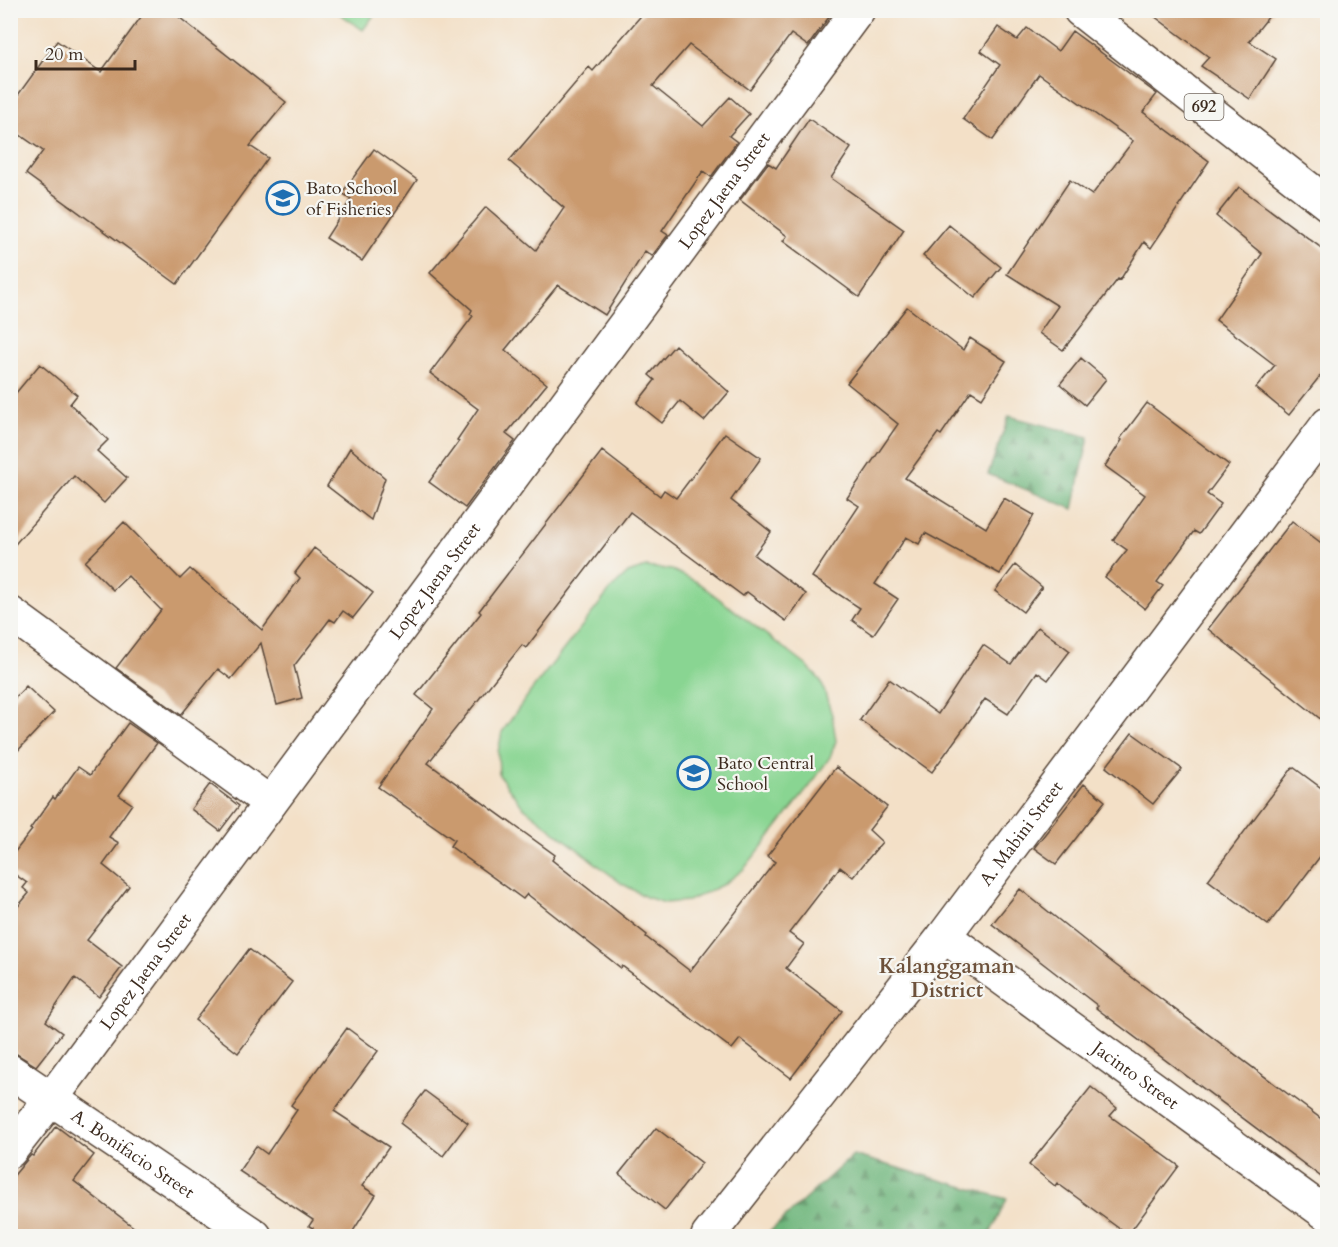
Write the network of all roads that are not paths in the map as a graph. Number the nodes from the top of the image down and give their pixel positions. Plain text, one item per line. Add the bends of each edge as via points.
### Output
1 (858, 10) edge
2 (1080, 10) edge
3 (1328, 204) edge
4 (1328, 424) edge
5 (10, 613) edge
6 (270, 803) junction
7 (944, 936) junction
8 (10, 1071) edge
9 (51, 1099) junction
10 (10, 1150) edge
11 (1328, 1215) edge
12 (255, 1236) edge
13 (708, 1236) edge

1 - 6 street, Lopez Jaena Street
2 - 3 street, 692
4 - 7 street, A. Mabini Street
5 - 6 street
6 - 9 street, Lopez Jaena Street
7 - 11 street, Jacinto Street
7 - 13 street, A. Mabini Street
8 - 9 street, A. Bonifacio Street
9 - 10 street, Lopez Jaena Street
9 - 12 street, A. Bonifacio Street

